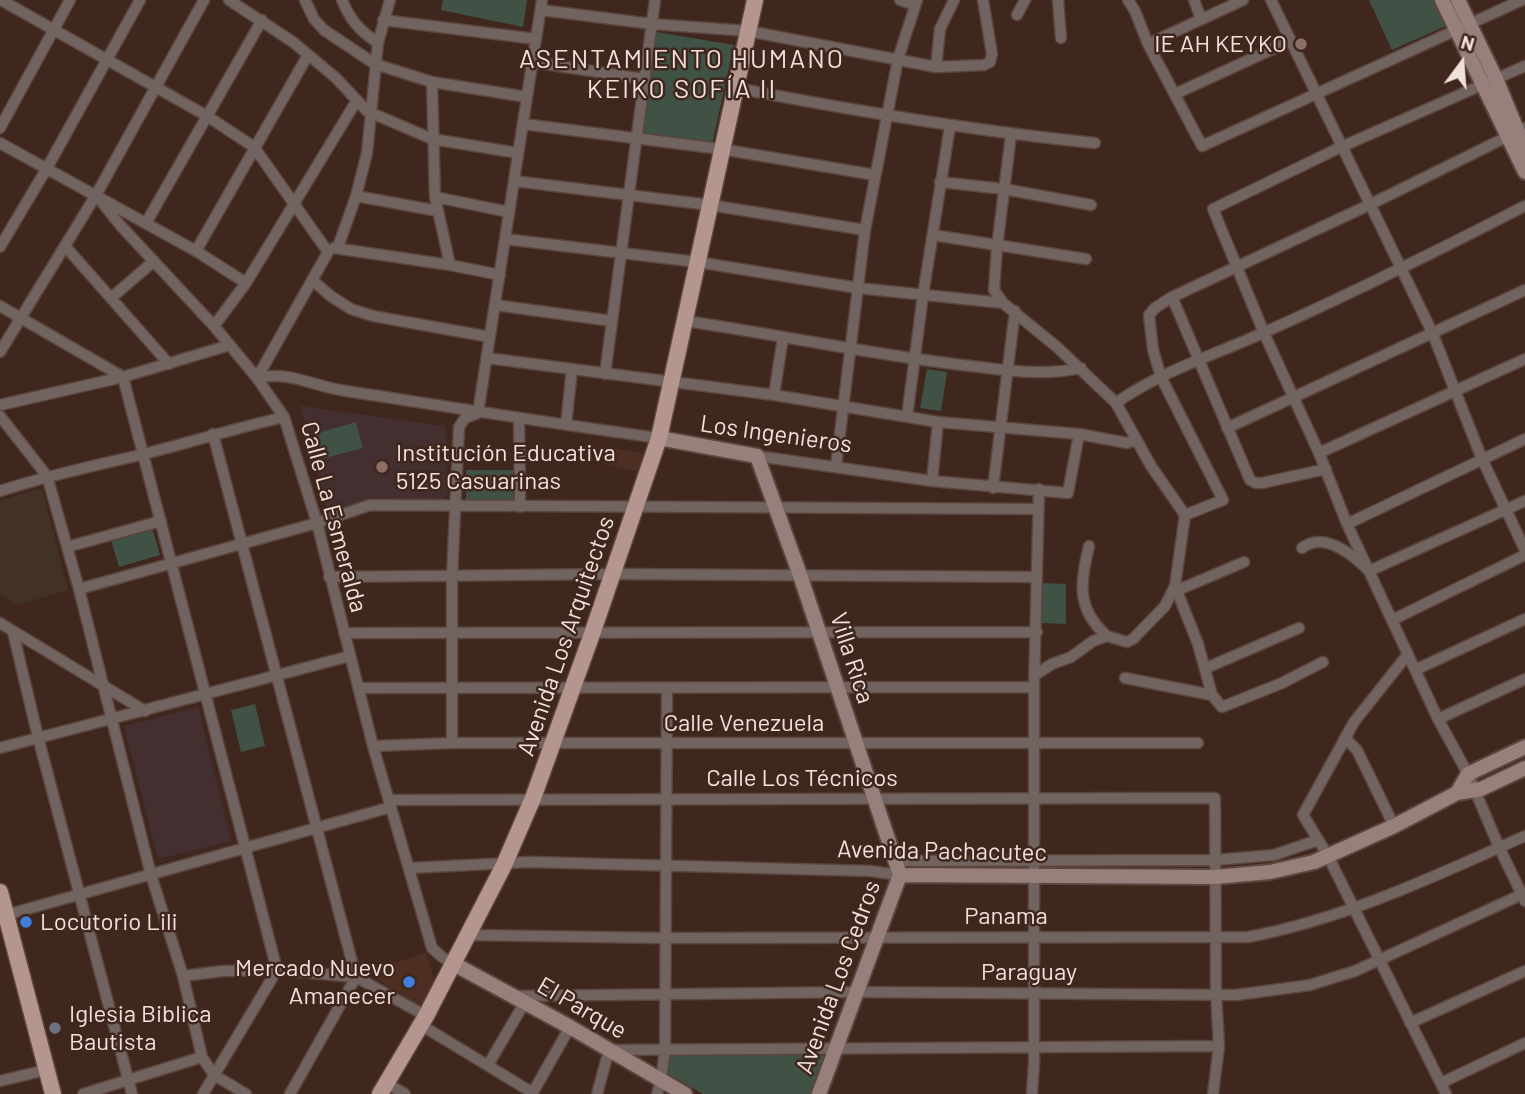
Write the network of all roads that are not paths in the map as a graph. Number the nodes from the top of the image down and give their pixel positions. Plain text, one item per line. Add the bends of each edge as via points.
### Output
1 (1, 0) edge
2 (71, 0) edge
3 (140, 0) edge
4 (204, 0) edge
5 (229, 0) edge
6 (305, 0) edge
7 (342, 0) edge
8 (390, 0) edge
9 (655, 0) edge
10 (755, 0) edge
11 (900, 0) edge
12 (954, 0) edge
13 (983, 0) edge
14 (1025, 0) edge
15 (1058, 0) edge
16 (1128, 0) edge
17 (1194, 0) edge
18 (1242, 0) edge
19 (1270, 0) edge
20 (1442, 0) edge
21 (1458, 0) edge
22 (1522, 0) edge
23 (916, 2) edge
24 (541, 5) edge
25 (1017, 15) dead end
26 (1201, 19) junction
27 (262, 20) junction
28 (383, 20) junction
29 (652, 24) junction
30 (1463, 26) junction
31 (53, 29) junction
32 (748, 31) junction
33 (1061, 38) dead end
34 (536, 39) junction
35 (1290, 41) junction
36 (377, 43) junction
37 (1148, 44) junction
38 (308, 55) junction
39 (898, 59) junction
40 (106, 60) junction
41 (532, 62) junction
42 (375, 64) junction
43 (1525, 66) edge
44 (936, 67) junction
45 (644, 79) junction
46 (1490, 81) junction
47 (432, 82) junction
48 (736, 88) junction
49 (156, 89) junction
50 (1175, 94) junction
51 (1316, 94) junction
52 (527, 97) junction
53 (356, 100) junction
54 (372, 111) junction
55 (207, 116) junction
56 (886, 116) junction
57 (523, 124) junction
58 (950, 126) junction
59 (0, 128) edge
60 (1517, 132) edge
61 (1011, 135) junction
62 (432, 139) junction
63 (636, 140) junction
64 (0, 143) edge
65 (1095, 143) dead end
66 (1341, 147) junction
67 (254, 148) junction
68 (721, 149) junction
69 (1525, 149) edge
70 (518, 153) junction
71 (47, 167) junction
72 (1525, 172) edge
73 (875, 175) junction
74 (514, 181) junction
75 (940, 183) junction
76 (1004, 189) junction
77 (96, 195) junction
78 (356, 196) junction
79 (629, 196) junction
80 (435, 197) junction
81 (293, 205) junction
82 (710, 205) junction
83 (1091, 205) dead end
84 (1369, 205) junction
85 (1525, 206) edge
86 (438, 211) junction
87 (509, 212) junction
88 (146, 223) junction
89 (865, 230) junction
90 (933, 235) junction
91 (505, 239) junction
92 (65, 246) junction
93 (0, 247) edge
94 (338, 247) junction
95 (997, 247) junction
96 (196, 251) junction
97 (328, 252) junction
98 (621, 255) junction
99 (1086, 259) dead end
100 (154, 261) junction
101 (697, 262) junction
102 (450, 265) junction
103 (1236, 266) junction
104 (1401, 270) junction
105 (499, 275) junction
106 (312, 280) junction
107 (246, 283) junction
108 (858, 288) junction
109 (1525, 290) edge
110 (923, 295) junction
111 (1172, 297) junction
112 (111, 298) junction
113 (1003, 303) junction
114 (495, 305) junction
115 (0, 306) edge
116 (1014, 311) junction
117 (21, 318) junction
118 (685, 320) junction
119 (612, 321) junction
120 (214, 326) junction
121 (1432, 332) junction
122 (1264, 333) junction
123 (490, 337) junction
124 (783, 337) junction
125 (230, 345) junction
126 (851, 349) junction
127 (0, 352) edge
128 (487, 358) junction
129 (916, 359) junction
130 (1525, 359) edge
131 (1200, 360) junction
132 (169, 364) junction
133 (1081, 368) junction
134 (572, 369) junction
135 (1008, 371) junction
136 (604, 374) junction
137 (123, 377) junction
138 (1161, 377) junction
139 (257, 378) junction
140 (673, 381) junction
141 (1455, 393) junction
142 (774, 395) junction
143 (1293, 397) junction
144 (1116, 403) junction
145 (0, 405) edge
146 (845, 407) junction
147 (478, 413) junction
148 (0, 416) edge
149 (285, 417) junction
150 (908, 417) junction
151 (519, 419) junction
152 (938, 422) junction
153 (566, 425) junction
154 (1227, 428) junction
155 (1001, 429) junction
156 (213, 434) junction
157 (1079, 434) junction
158 (659, 438) junction
159 (1525, 439) edge
160 (1137, 440) junction
161 (1319, 453) junction
162 (142, 454) junction
163 (757, 456) junction
164 (1482, 459) junction
165 (835, 466) junction
166 (1326, 470) junction
167 (47, 476) junction
168 (932, 481) junction
169 (993, 488) junction
170 (1039, 489) junction
171 (0, 491) edge
172 (1525, 501) edge
173 (454, 507) junction
174 (520, 507) junction
175 (774, 507) junction
176 (635, 508) junction
177 (1038, 509) junction
178 (1505, 510) junction
179 (1185, 515) junction
180 (161, 521) junction
181 (317, 523) junction
182 (1347, 524) junction
183 (242, 543) junction
184 (1089, 545) dead end
185 (67, 547) junction
186 (1301, 548) dead end
187 (1525, 550) edge
188 (1525, 555) edge
189 (172, 562) junction
190 (1244, 562) dead end
191 (1369, 571) junction
192 (612, 574) junction
193 (800, 575) junction
194 (452, 576) junction
195 (1036, 576) junction
196 (330, 577) junction
197 (1176, 588) junction
198 (79, 589) junction
199 (1525, 619) edge
200 (1392, 620) junction
201 (0, 623) edge
202 (1300, 628) dead end
203 (13, 632) junction
204 (819, 632) junction
205 (1037, 632) junction
206 (344, 633) junction
207 (451, 633) junction
208 (592, 634) junction
209 (1107, 636) junction
210 (1408, 654) junction
211 (350, 656) junction
212 (1323, 662) dead end
213 (1206, 668) junction
214 (1415, 670) junction
215 (276, 675) junction
216 (1035, 675) junction
217 (1125, 678) dead end
218 (1525, 679) edge
219 (103, 684) junction
220 (837, 687) junction
221 (1034, 687) junction
222 (359, 688) junction
223 (451, 688) junction
224 (573, 688) junction
225 (667, 688) junction
226 (206, 694) junction
227 (1212, 695) junction
228 (145, 711) junction
229 (1438, 719) junction
230 (113, 720) junction
231 (38, 737) junction
232 (1345, 738) junction
233 (1034, 742) junction
234 (452, 743) junction
235 (1198, 743) dead end
236 (553, 744) junction
237 (666, 744) junction
238 (857, 744) junction
239 (373, 746) junction
240 (1525, 747) edge
241 (0, 748) edge
242 (1525, 768) edge
243 (1468, 774) junction
244 (1473, 791) junction
245 (1457, 793) junction
246 (533, 798) junction
247 (667, 799) junction
248 (875, 799) junction
249 (1034, 800) junction
250 (390, 804) junction
251 (1394, 826) junction
252 (317, 828) junction
253 (1525, 835) edge
254 (1318, 840) junction
255 (247, 848) junction
256 (1499, 848) junction
257 (1328, 856) junction
258 (1033, 860) junction
259 (1215, 860) junction
260 (895, 861) junction
261 (504, 865) junction
262 (666, 867) junction
263 (409, 869) junction
264 (151, 875) junction
265 (900, 875) junction
266 (1033, 876) junction
267 (1215, 877) junction
268 (0, 892) edge
269 (80, 895) junction
270 (1524, 897) edge
271 (1355, 909) junction
272 (5, 923) edge
273 (468, 935) junction
274 (1033, 936) junction
275 (664, 938) junction
276 (875, 938) junction
277 (1216, 938) junction
278 (1380, 960) junction
279 (454, 964) junction
280 (277, 970) junction
281 (1525, 971) edge
282 (183, 976) junction
283 (356, 978) junction
284 (855, 992) junction
285 (665, 993) junction
286 (1034, 993) junction
287 (1216, 994) junction
288 (520, 999) junction
289 (424, 1020) junction
290 (1410, 1023) junction
291 (570, 1027) junction
292 (1525, 1043) edge
293 (1219, 1046) junction
294 (1034, 1047) junction
295 (835, 1048) junction
296 (665, 1049) junction
297 (609, 1050) junction
298 (202, 1057) junction
299 (488, 1065) junction
300 (46, 1070) junction
301 (214, 1075) junction
302 (128, 1080) junction
303 (0, 1082) edge
304 (1441, 1083) junction
305 (659, 1087) edge
306 (383, 1088) edge
307 (532, 1093) edge
308 (53, 1094) edge
309 (83, 1094) edge
310 (132, 1094) edge
311 (203, 1094) edge
312 (246, 1094) edge
313 (289, 1094) edge
314 (405, 1094) edge
315 (597, 1094) edge
316 (685, 1094) edge
317 (819, 1094) edge
318 (1032, 1094) edge
319 (1213, 1094) edge
320 (1446, 1094) edge

1 - 31 street
2 - 31 street
3 - 40 street
4 - 49 street
5 - 27 street
6 - 42 street via 324,30
7 - 36 street via 361,32
8 - 28 street
9 - 29 street
10 - 32 main road, Avenida Los Arquitectos
11 - 23 street
12 - 44 street via 940,29
13 - 44 street via 990,62
14 - 25 street
15 - 33 street
16 - 37 street
17 - 26 street
18 - 26 street
19 - 35 street
20 - 30 main road
21 - 30 main road
22 - 30 street
23 - 39 street
24 - 29 street
24 - 34 street
26 - 37 street
27 - 38 street
27 - 55 street
28 - 34 street
28 - 36 street
29 - 32 street
29 - 45 street
30 - 46 main road
30 - 51 street
31 - 40 street
31 - 59 street
32 - 39 street
32 - 48 main road, Avenida Los Arquitectos
34 - 41 street
35 - 50 street
35 - 51 street
36 - 42 street
37 - 50 street
38 - 53 street
38 - 67 street
39 - 44 street
39 - 56 street
40 - 49 street
40 - 71 street
41 - 45 street
41 - 52 street
42 - 47 street
42 - 54 street
43 - 46 street
45 - 63 street
46 - 60 main road
46 - 66 street
47 - 52 street
47 - 62 street
48 - 56 street
48 - 68 main road, Avenida Los Arquitectos
49 - 55 street
49 - 77 street
50 - 51 street via 1202,146
51 - 66 street
52 - 57 street
53 - 54 street
53 - 81 street
54 - 62 street
54 - 78 street
55 - 67 street
55 - 88 street
56 - 58 street
56 - 73 street
57 - 63 street
57 - 70 street
58 - 61 street
58 - 75 street
60 - 69 main road
60 - 72 main road
60 - 84 street
61 - 65 street
61 - 76 street
62 - 70 street
62 - 80 street
63 - 68 street
63 - 79 street
64 - 71 street, Calle La Esmeralda
66 - 84 street
66 - 103 street via 1213,209
67 - 81 street
67 - 96 street
68 - 73 street
68 - 82 main road, Avenida Los Arquitectos
70 - 74 street
71 - 77 street, Calle La Esmeralda
71 - 93 street
73 - 89 street
74 - 79 street
74 - 87 street
75 - 76 street
75 - 90 street
76 - 83 street
76 - 95 street
77 - 88 street
77 - 92 street
77 - 100 street, Calle La Esmeralda
78 - 86 street
78 - 94 street
79 - 82 street
79 - 98 street
80 - 86 street
80 - 87 street
81 - 97 street
81 - 107 street
82 - 89 street
82 - 101 main road, Avenida Los Arquitectos
84 - 103 street
84 - 104 street
85 - 104 street
86 - 102 street
87 - 91 street
88 - 96 street
89 - 108 street
90 - 95 street
90 - 110 street
91 - 98 street
91 - 105 street
92 - 112 street
92 - 117 street
94 - 97 street
94 - 102 street
95 - 99 street
95 - 113 street via 994,290
96 - 107 street
97 - 106 street
98 - 101 street
98 - 119 street
100 - 112 street
100 - 120 street, Calle La Esmeralda
101 - 108 street
101 - 118 main road, Avenida Los Arquitectos
102 - 105 street
103 - 111 street
103 - 122 street
104 - 121 street
104 - 122 street
105 - 114 street
106 - 123 street via 351,309
106 - 139 street
107 - 120 street
108 - 110 street
108 - 126 street
109 - 121 street
110 - 113 street
110 - 129 street
111 - 131 street
111 - 138 street via 1149,315
112 - 132 street
113 - 116 street
114 - 119 street
114 - 123 street
115 - 117 street
116 - 133 street
116 - 135 street
117 - 127 street
117 - 137 street
118 - 124 street
118 - 140 main road, Avenida Los Arquitectos
119 - 136 street
120 - 125 street, Calle La Esmeralda
121 - 141 street
121 - 143 street
122 - 131 street
122 - 143 street
123 - 128 street
124 - 126 street
124 - 142 street
125 - 132 street
125 - 139 street, Calle La Esmeralda
126 - 129 street
126 - 146 street
128 - 134 street
128 - 147 street
129 - 135 street
129 - 150 street
130 - 141 street
131 - 138 street
131 - 154 street
132 - 137 street
133 - 135 street via 1056,373
133 - 144 street
134 - 136 street
134 - 153 street
135 - 155 street
136 - 140 street
137 - 145 street
137 - 162 street
138 - 144 street
138 - 179 street via 1223,500
139 - 147 street, Los Ingenieros via 272,374 294,377 322,387
139 - 149 street, Calle La Esmeralda
140 - 142 street
140 - 158 main road, Avenida Los Arquitectos
141 - 161 street
141 - 164 street
142 - 146 street
143 - 154 street
143 - 161 street
144 - 160 street
146 - 150 street
146 - 165 street
147 - 151 street, Los Ingenieros
147 - 173 street via 464,418 459,427
148 - 167 street
149 - 156 street
149 - 181 street, Calle La Esmeralda
150 - 152 street
151 - 153 street, Los Ingenieros
151 - 174 street
152 - 155 street
152 - 168 street
153 - 158 street, Los Ingenieros
154 - 166 street via 1246,475 1256,483
155 - 157 street
155 - 169 street
156 - 162 street
156 - 183 street
157 - 160 street via 1126,443
157 - 170 street, Los Ingenieros via 1068,493
158 - 163 main road, Los Ingenieros
158 - 176 main road, Avenida Los Arquitectos
159 - 164 street
160 - 179 street
161 - 166 street
162 - 167 street
162 - 180 street
163 - 165 street, Los Ingenieros
163 - 175 main road, Villa Rica
164 - 178 street
164 - 182 street
165 - 168 street, Los Ingenieros
166 - 182 street
167 - 171 street
167 - 185 street
168 - 169 street, Los Ingenieros
169 - 170 street, Los Ingenieros
170 - 177 street
172 - 178 street
173 - 174 street
173 - 181 street via 370,505
173 - 194 street
174 - 176 street
175 - 176 street
175 - 177 street
175 - 193 main road, Villa Rica
176 - 192 main road, Avenida Los Arquitectos
177 - 195 street
178 - 187 street
178 - 191 street
179 - 197 street
180 - 185 street
180 - 189 street
181 - 183 street
181 - 196 street, Calle La Esmeralda
182 - 191 street
183 - 189 street
183 - 215 street
184 - 209 street via 1083,600 1095,626
185 - 198 street
186 - 191 street via 1309,542 1333,545
188 - 200 street
189 - 198 street
189 - 226 street
190 - 197 street
191 - 200 street
192 - 193 street
192 - 194 street
192 - 208 main road, Avenida Los Arquitectos
193 - 195 street
193 - 204 main road, Villa Rica
194 - 196 street
194 - 207 street
195 - 205 street
196 - 206 street, Calle La Esmeralda
197 - 209 street via 1133,639 1127,642
197 - 213 street
198 - 219 street
199 - 214 street
200 - 210 street
201 - 203 street
202 - 213 street
203 - 219 street
203 - 231 street
204 - 205 street
204 - 208 street
204 - 220 main road, Villa Rica
205 - 216 street
206 - 207 street
206 - 211 street, Calle La Esmeralda
207 - 208 street
207 - 223 street
208 - 224 main road, Avenida Los Arquitectos
209 - 216 street
210 - 214 street
210 - 232 street
211 - 215 street
211 - 222 street, Calle La Esmeralda
212 - 227 street via 1222,708
213 - 227 street
214 - 229 street
215 - 226 street
215 - 252 street
216 - 221 street
217 - 227 street
218 - 229 street
219 - 228 street
219 - 230 street
220 - 221 street
220 - 225 street
220 - 238 main road, Villa Rica
221 - 233 street
222 - 223 street
222 - 239 street, Calle La Esmeralda
223 - 224 street
223 - 234 street
224 - 225 street
224 - 236 main road, Avenida Los Arquitectos
225 - 237 street
226 - 228 street
226 - 255 street
228 - 230 street
229 - 243 street
230 - 231 street
230 - 264 street
231 - 241 street
231 - 269 street
232 - 251 street via 1357,750
232 - 254 street via 1303,816
233 - 235 street, Calle Venezuela
233 - 238 street, Calle Venezuela
233 - 249 street
234 - 236 street, Calle Venezuela
234 - 239 street, Calle Venezuela
236 - 237 street, Calle Venezuela
236 - 246 main road, Avenida Los Arquitectos
237 - 238 street, Calle Venezuela
237 - 247 street
238 - 248 main road, Villa Rica
239 - 250 street, Calle La Esmeralda
240 - 243 main road
242 - 244 main road, Avenida Pachacutec
243 - 244 street
243 - 245 main road
244 - 245 main road, Avenida Pachacutec
244 - 256 street
245 - 251 main road, Avenida Pachacutec
246 - 247 street, Calle Los Técnicos
246 - 250 street, Calle Los Técnicos
246 - 261 main road, Avenida Los Arquitectos
247 - 248 street, Calle Los Técnicos
247 - 262 street
248 - 249 street, Calle Los Técnicos
248 - 260 main road, Villa Rica
249 - 258 street
249 - 259 street, Calle Los Técnicos via 1215,798
250 - 252 street, Calle Los Técnicos
250 - 263 street, Calle La Esmeralda
251 - 257 main road, Avenida Pachacutec
252 - 255 street, Calle Los Técnicos
252 - 283 street
253 - 256 street, Panama
254 - 257 street
254 - 259 street, Avenida Pachacutec via 1274,855
255 - 264 street, Calle Los Técnicos
255 - 280 street
256 - 270 street
256 - 271 street, Panama
257 - 267 main road, Avenida Pachacutec via 1270,872
257 - 271 street
258 - 259 street, Avenida Pachacutec
258 - 260 street, Avenida Pachacutec
258 - 266 street
259 - 267 street
260 - 265 main road, Villa Rica
261 - 262 street, Avenida Pachacutec
261 - 263 street, Avenida Pachacutec
261 - 273 main road, Avenida Los Arquitectos
262 - 265 street, Avenida Pachacutec
262 - 275 street
263 - 279 street, Calle La Esmeralda via 432,948
264 - 269 street, Calle Los Técnicos
264 - 282 street
265 - 266 main road, Avenida Pachacutec
265 - 276 main road, Avenida Los Cedros
266 - 267 main road, Avenida Pachacutec
266 - 274 street
267 - 277 street
268 - 272 main road
269 - 272 street, Calle Los Técnicos
269 - 302 street
270 - 278 street, Paraguay
271 - 277 street, Panama via 1267,933
271 - 278 street
272 - 300 main road
273 - 275 street, Panama
273 - 279 main road, Avenida Los Arquitectos
274 - 276 street, Panama
274 - 277 street, Panama
274 - 286 street
275 - 276 street, Panama
275 - 285 street
276 - 284 main road, Avenida Los Cedros
277 - 287 street
278 - 287 street, Paraguay via 1310,985
278 - 290 street
279 - 288 main road, El Parque
279 - 289 main road, Avenida Los Arquitectos
280 - 282 street
280 - 283 street
280 - 301 street
281 - 290 street
282 - 298 street
283 - 289 street
283 - 313 street
284 - 285 street, Paraguay
284 - 286 street, Paraguay
284 - 295 main road, Avenida Los Cedros
285 - 288 street, Paraguay
285 - 296 street
286 - 287 street, Paraguay
286 - 294 street
287 - 293 street
288 - 291 main road, El Parque
288 - 299 street
289 - 299 street
289 - 306 main road, Avenida Los Arquitectos
290 - 304 street
291 - 297 main road, El Parque
291 - 307 street
292 - 304 street
293 - 294 street
293 - 319 street
294 - 295 street
294 - 318 street
295 - 296 street
295 - 317 main road, Avenida Los Cedros
296 - 297 street
296 - 305 street
297 - 305 main road, El Parque
297 - 315 street
298 - 301 street
298 - 302 street
299 - 307 street
300 - 303 street
300 - 308 main road
301 - 311 street
301 - 312 street
302 - 309 street
302 - 310 street
304 - 320 street
305 - 316 main road, El Parque
306 - 314 street

